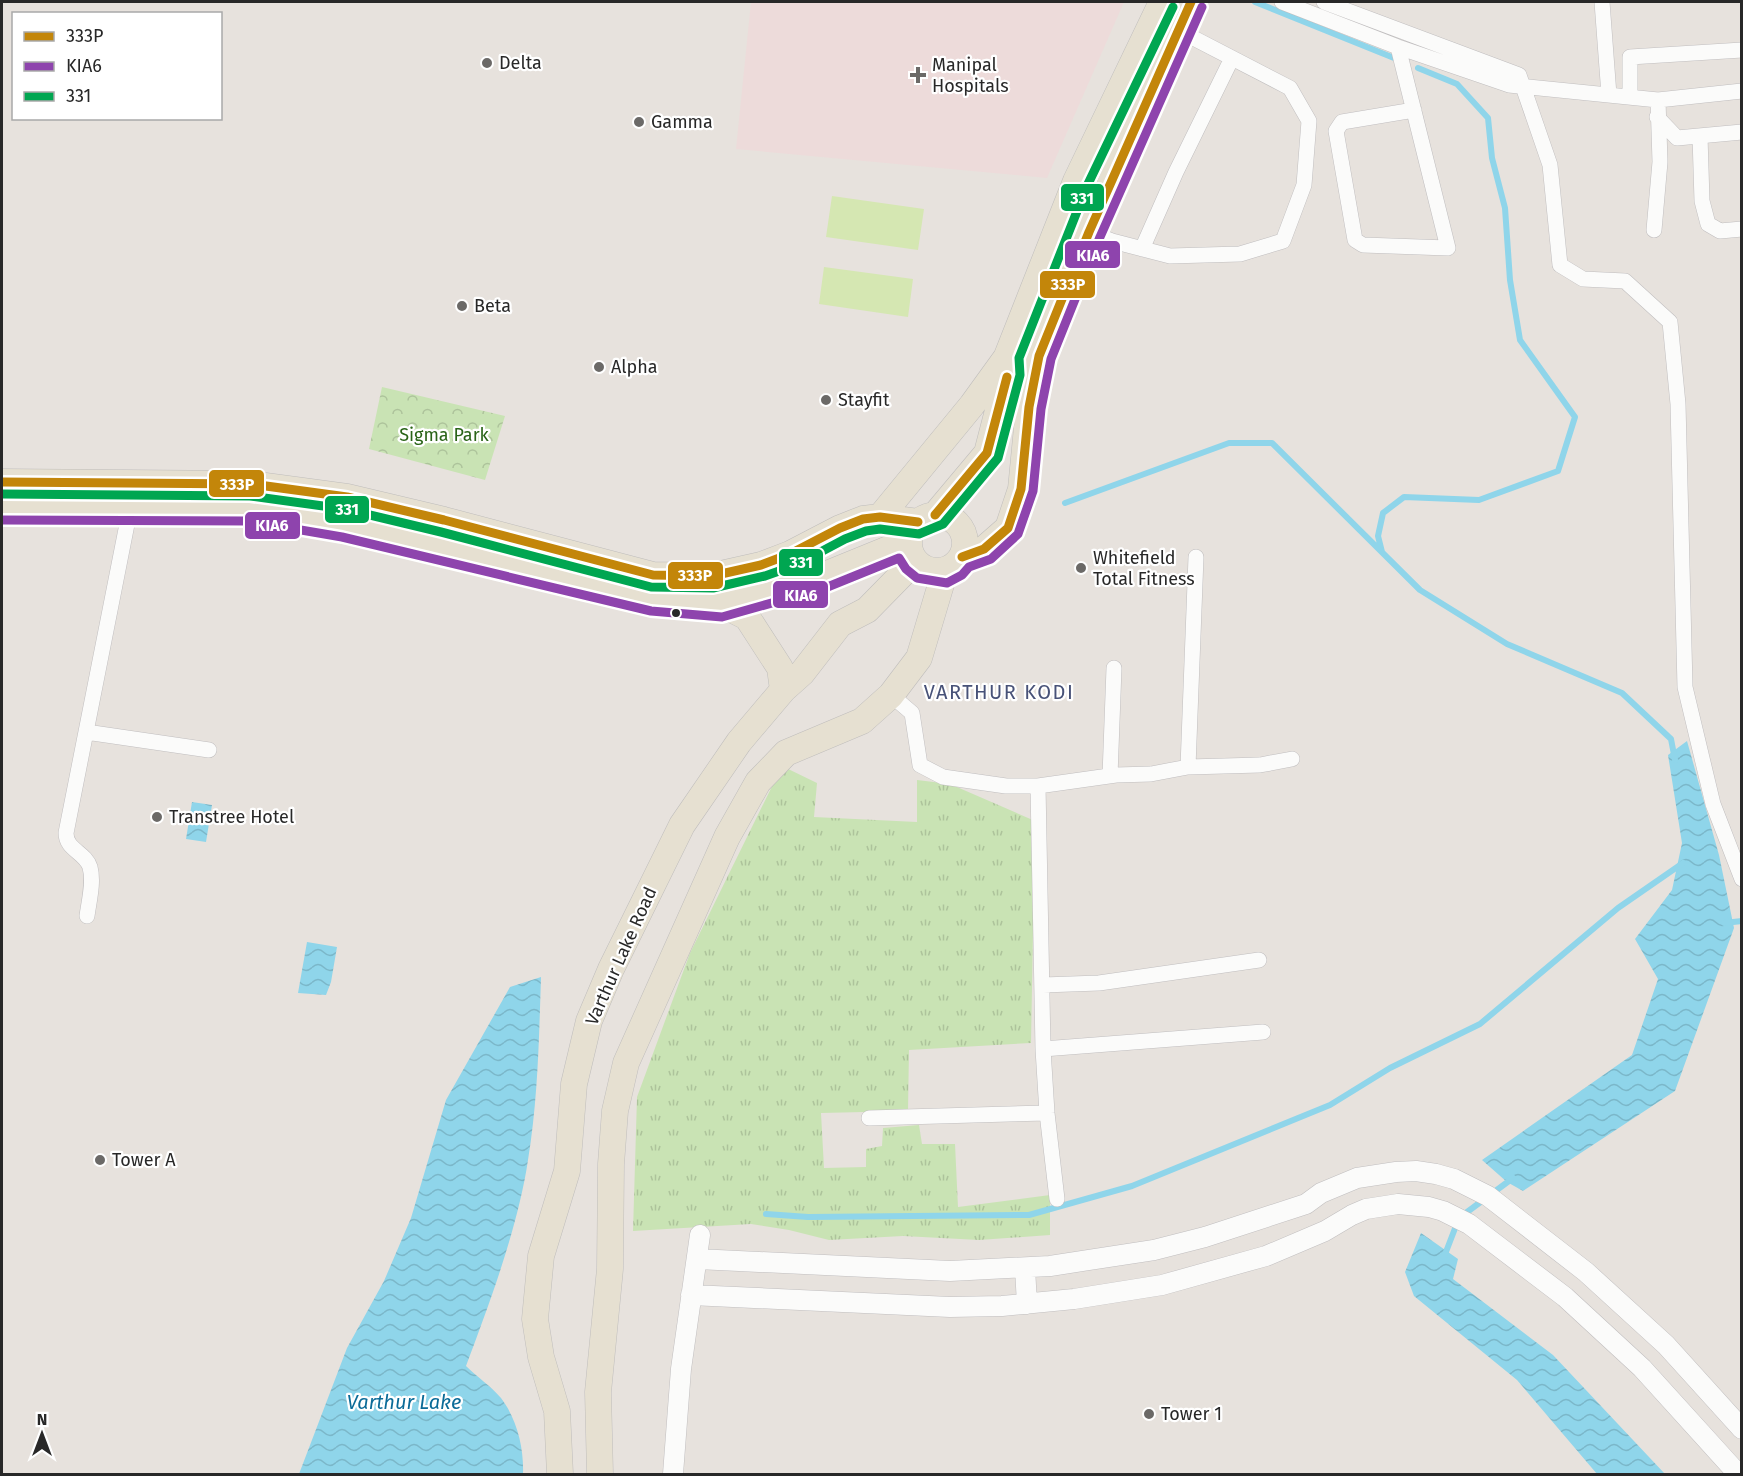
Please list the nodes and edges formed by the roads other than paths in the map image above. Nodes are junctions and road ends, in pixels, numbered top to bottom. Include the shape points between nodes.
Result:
1 (1162, 2) edge
2 (1191, 2) edge
3 (1282, 2) edge
4 (1324, 2) edge
5 (1602, 2) edge
6 (1178, 30) junction
7 (1398, 47) junction
8 (1742, 50) edge
9 (1630, 57) junction
10 (1232, 58) junction
11 (1607, 59) junction
12 (1524, 88) junction
13 (1742, 91) edge
14 (1609, 95) junction
15 (1630, 97) junction
16 (1658, 100) junction
17 (1414, 110) junction
18 (1657, 117) junction
19 (1742, 132) edge
20 (1700, 136) junction
21 (1742, 229) edge
22 (1654, 230) dead end
23 (1089, 232) junction
24 (1142, 249) junction
25 (1008, 356) junction
26 (2, 482) edge
27 (2, 508) edge
28 (130, 509) junction
29 (880, 517) junction
30 (919, 535) junction
31 (1196, 557) dead end
32 (953, 564) junction
33 (723, 605) junction
34 (1114, 668) dead end
35 (783, 690) junction
36 (891, 695) junction
37 (86, 732) junction
38 (209, 750) dead end
39 (1292, 759) dead end
40 (728, 760) junction
41 (1188, 767) junction
42 (1110, 776) junction
43 (758, 782) junction
44 (1038, 786) junction
45 (1742, 879) edge
46 (87, 916) dead end
47 (1259, 960) dead end
48 (1043, 985) junction
49 (1263, 1032) dead end
50 (1043, 1049) junction
51 (1047, 1113) junction
52 (869, 1118) dead end
53 (1057, 1199) dead end
54 (1495, 1202) junction
55 (1476, 1228) junction
56 (700, 1235) dead end
57 (696, 1259) junction
58 (1025, 1268) junction
59 (1590, 1275) junction
60 (691, 1295) junction
61 (1568, 1300) junction
62 (1028, 1304) junction
63 (1742, 1429) edge
64 (560, 1474) edge
65 (600, 1474) edge
66 (673, 1474) edge
67 (1738, 1474) edge

1 - 25 main road via 1076,181
2 - 6 main road
3 - 7 street
4 - 12 street via 1519,75
5 - 11 street
6 - 10 street
6 - 23 main road
7 - 12 street
7 - 17 street
8 - 9 street
9 - 11 street
9 - 15 street
10 - 24 street
10 - 24 street via 1290,88 1309,120 1304,185 1283,241 1240,254 1170,256
11 - 14 street
12 - 14 street
12 - 45 street via 1550,165 1560,265 1583,279 1626,281 1670,322 1678,404 1685,687 1713,804
13 - 16 street
14 - 15 street
15 - 16 street
16 - 18 street
17 - 17 street via 1448,248 1363,245 1355,240 1336,131 1342,122
18 - 20 street via 1677,138
18 - 22 street via 1660,162
19 - 20 street
20 - 21 street via 1702,201 1708,224 1720,231
23 - 24 street
23 - 32 main road via 1039,356 1029,407 1021,489 1008,528 984,549
25 - 29 main road
25 - 30 main road, Varthur Lake Road via 1008,372 987,453
26 - 29 main road via 251,484 346,497 653,575 712,576 761,565 840,528
27 - 28 main road
28 - 33 main road via 249,509 302,517 434,545 614,591
28 - 37 street
29 - 30 main road
30 - 32 main road via 923,568
30 - 32 main road via 945,516 954,521 961,528 965,547
30 - 33 main road via 822,576
30 - 35 main road, Varthur Lake Road via 867,610 840,624 802,673
31 - 41 street
32 - 36 main road via 919,658
33 - 35 main road via 747,617 780,668
34 - 42 street
35 - 40 main road, Varthur Lake Road
36 - 43 main road via 862,721 786,753
36 - 44 street via 912,712 920,765 943,777 1006,786
37 - 38 street
37 - 46 street via 66,840 90,868
39 - 41 street via 1260,765
40 - 43 main road
40 - 64 main road, Varthur Lake Road via 682,825 610,969 589,1021 573,1084 567,1171 541,1256 535,1318 541,1357 557,1411
41 - 42 street
42 - 44 street
43 - 65 main road via 727,837 626,1063 615,1111 610,1164 610,1269 598,1392
44 - 48 street
47 - 48 street via 1099,983
48 - 50 street
49 - 50 street
50 - 51 street
51 - 52 street
51 - 53 street
54 - 55 street
54 - 58 street via 1454,1179 1416,1171 1376,1173 1338,1184 1306,1204 1205,1237 1102,1259
54 - 59 street
55 - 61 street
55 - 62 street via 1429,1207 1398,1204 1366,1209 1266,1256 1172,1283
56 - 57 street
57 - 58 street via 900,1270
57 - 60 street
58 - 62 street
59 - 61 street
59 - 63 street via 1665,1345
60 - 62 street via 950,1308
60 - 66 street
61 - 67 street via 1642,1368

